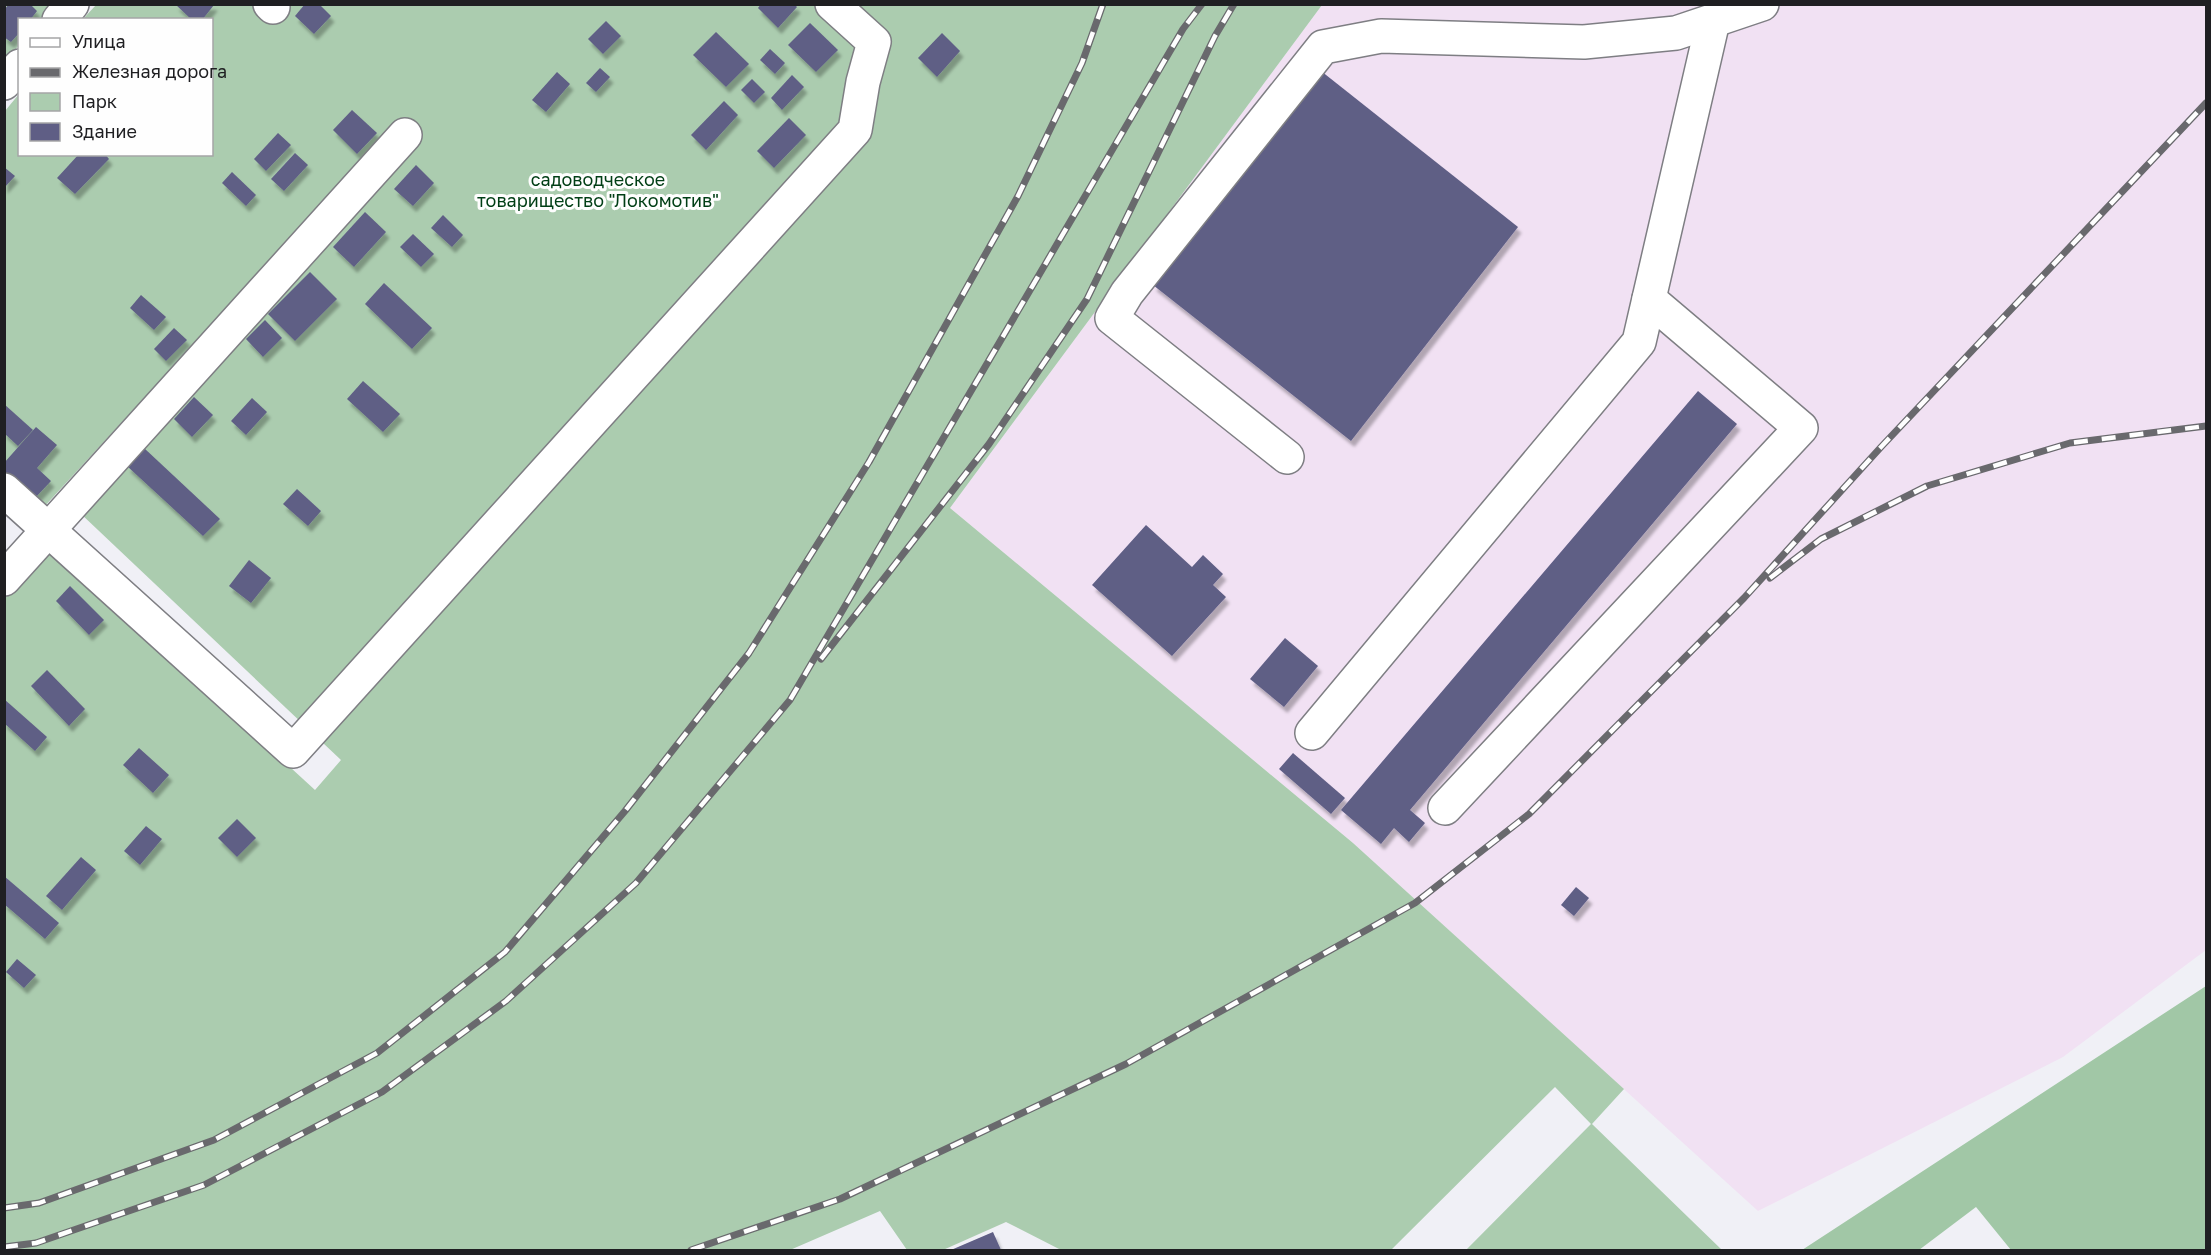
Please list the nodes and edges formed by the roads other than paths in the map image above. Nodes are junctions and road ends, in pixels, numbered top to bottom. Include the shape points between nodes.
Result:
1 (72, 4) edge
2 (832, 4) edge
3 (1762, 4) edge
4 (61, 18) edge
5 (1713, 21) junction
6 (18, 68) edge
7 (4, 83) edge
8 (405, 135) dead end
9 (1649, 299) junction
10 (1287, 458) dead end
11 (4, 490) edge
12 (49, 530) junction
13 (4, 579) edge
14 (1312, 732) dead end
15 (1445, 808) dead end

1 - 4 lane
2 - 12 lane via 874,42 855,130 293,751
3 - 5 lane
5 - 9 lane
5 - 10 lane via 1676,33 1584,42 1381,36 1323,47 1127,293 1112,318
6 - 7 lane
8 - 12 lane
9 - 14 lane via 1639,342
9 - 15 lane via 1801,428
11 - 12 lane
12 - 13 lane

